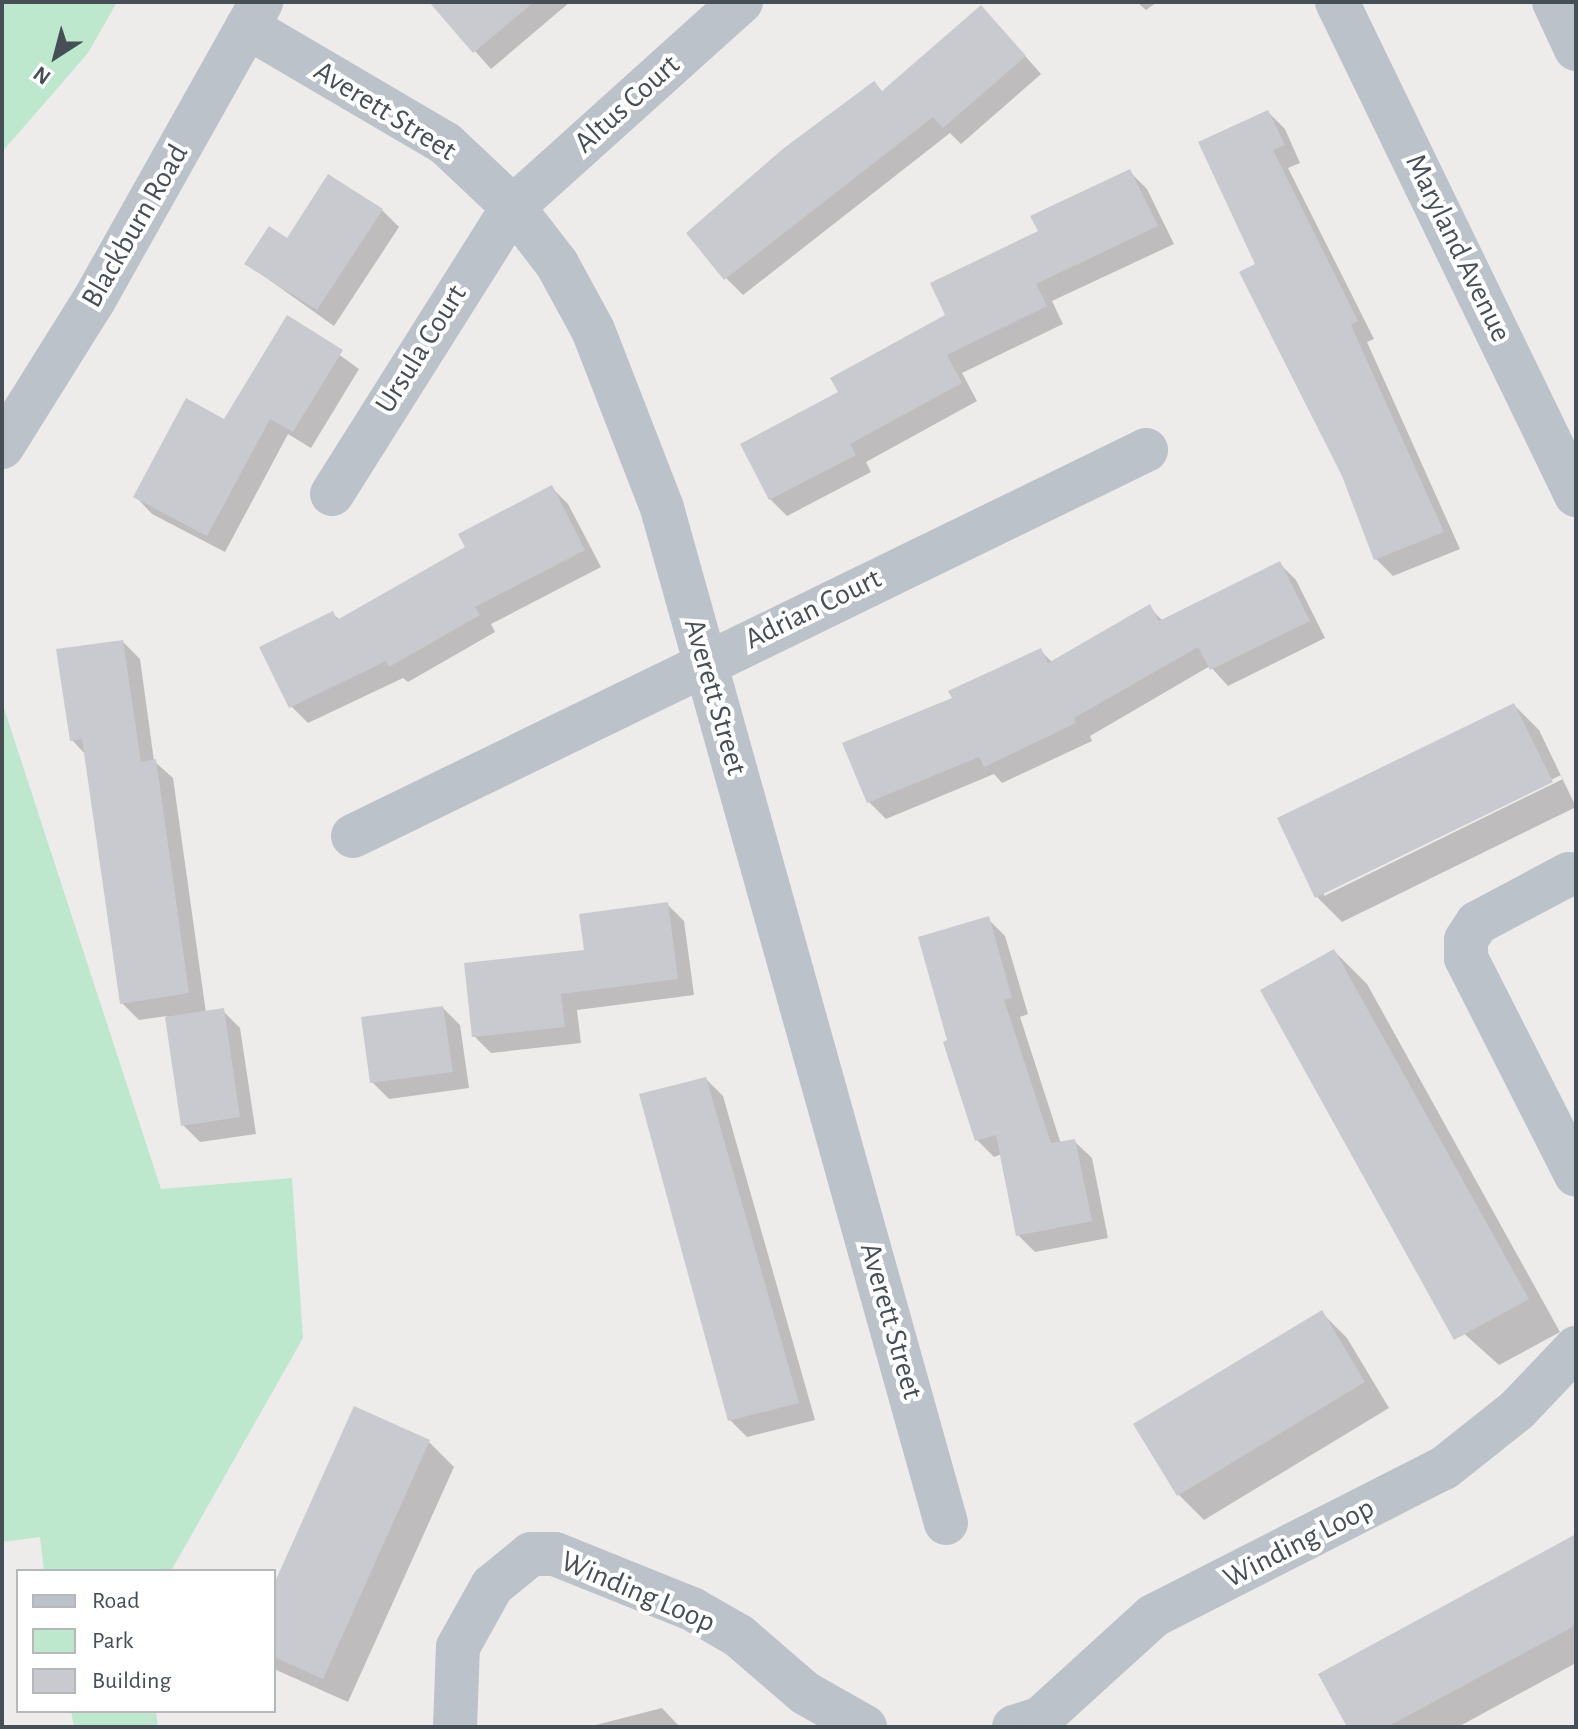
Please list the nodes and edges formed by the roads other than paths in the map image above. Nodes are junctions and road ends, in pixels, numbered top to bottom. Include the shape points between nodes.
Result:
1 (741, 2) edge
2 (1337, 2) edge
3 (1554, 2) edge
4 (254, 14) edge
5 (1576, 49) edge
6 (513, 207) junction
7 (2, 447) edge
8 (1146, 450) dead end
9 (332, 494) dead end
10 (1576, 495) edge
11 (705, 662) junction
12 (353, 836) dead end
13 (1569, 874) dead end
14 (1576, 1175) edge
15 (1576, 1348) edge
16 (946, 1523) dead end
17 (1032, 1724) edge
18 (455, 1727) edge
19 (865, 1727) edge

1 - 6 street, Altus Court
2 - 10 street, Maryland Avenue
3 - 5 street
4 - 6 street, Averett Street via 445,143
4 - 7 street, Blackburn Road via 94,300
6 - 9 street, Ursula Court
6 - 11 street, Averett Street via 557,264 593,330 662,508
8 - 11 street, Adrian Court
11 - 12 street, Adrian Court
11 - 16 street, Averett Street
13 - 14 street via 1477,923 1466,940 1466,958
15 - 17 street, Winding Loop via 1517,1410 1444,1468 1153,1616
18 - 19 street, Winding Loop via 458,1647 492,1586 531,1554 555,1554 692,1609 739,1636 805,1693

